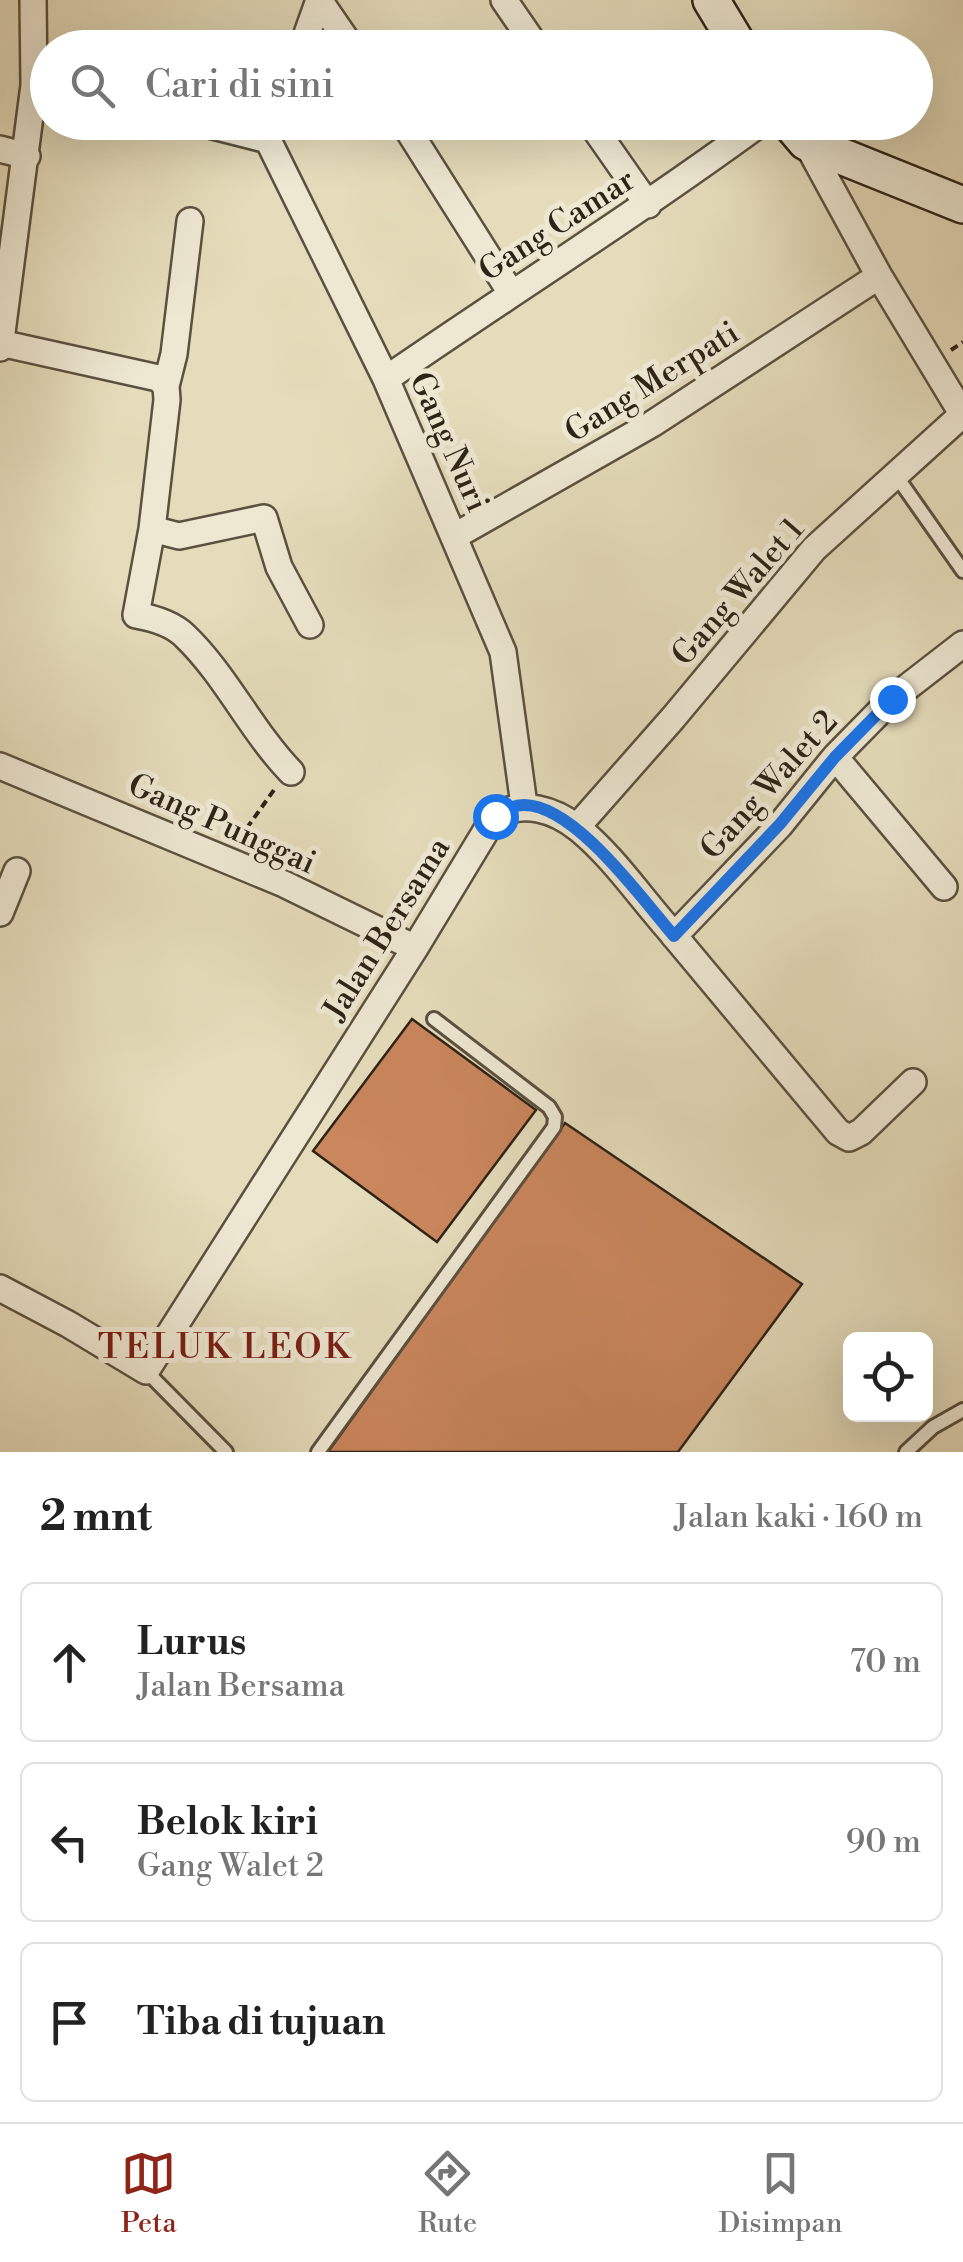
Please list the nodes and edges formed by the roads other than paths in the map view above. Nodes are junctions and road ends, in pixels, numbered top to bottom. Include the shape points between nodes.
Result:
1 (33, 0) edge
2 (320, 0) edge
3 (504, 0) edge
4 (710, 0) edge
5 (36, 30) edge
6 (309, 30) edge
7 (340, 30) edge
8 (525, 30) edge
9 (729, 30) edge
10 (30, 137) edge
11 (275, 140) edge
12 (414, 140) edge
13 (603, 140) edge
14 (737, 140) edge
15 (802, 140) edge
16 (816, 140) edge
17 (0, 148) edge
18 (26, 156) junction
19 (648, 205) junction
20 (963, 205) edge
21 (190, 222) dead end
22 (879, 276) junction
23 (511, 293) junction
24 (0, 344) edge
25 (386, 380) junction
26 (166, 386) junction
27 (963, 414) edge
28 (895, 474) junction
29 (152, 529) junction
30 (455, 536) junction
31 (963, 570) edge
32 (310, 625) dead end
33 (963, 644) edge
34 (835, 757) junction
35 (0, 766) edge
36 (291, 772) road end
37 (524, 805) junction
38 (577, 827) junction
39 (17, 870) dead end
40 (944, 887) dead end
41 (0, 914) edge
42 (674, 936) junction
43 (415, 948) junction
44 (434, 1019) dead end
45 (913, 1082) dead end
46 (0, 1288) edge
47 (146, 1371) junction
48 (963, 1410) edge
49 (226, 1452) edge
50 (318, 1452) edge
51 (906, 1452) edge

1 - 5 street
2 - 6 street
2 - 7 street
3 - 8 street
4 - 9 street
10 - 18 street
11 - 25 street, Gang Nuri
12 - 23 street
13 - 19 street
14 - 19 street, Gang Camar
15 - 22 street
16 - 20 street
17 - 18 street
18 - 24 street
19 - 23 street, Gang Camar
21 - 26 street
22 - 27 street
22 - 30 street, Gang Merpati via 652,424
23 - 25 street, Gang Camar
24 - 26 street via 158,378
25 - 30 street, Gang Nuri
26 - 29 street
27 - 28 street, Gang Walet 1
28 - 31 lane
28 - 38 street, Gang Walet 1 via 814,548
29 - 32 street via 179,536 264,518 279,567
29 - 36 street via 136,615 184,634
30 - 37 street, Gang Nuri via 503,652
33 - 34 street, Gang Walet 2 via 892,699
34 - 40 street
34 - 42 street, Gang Walet 2
35 - 43 street, Gang Punggai via 284,884
37 - 38 street
37 - 43 street, Jalan Bersama via 495,816
38 - 42 street
39 - 41 street
42 - 45 street via 838,1132 850,1138 861,1132
43 - 47 street, Jalan Bersama
44 - 50 lane via 549,1107 554,1127
46 - 47 street
47 - 49 lane
48 - 51 lane

